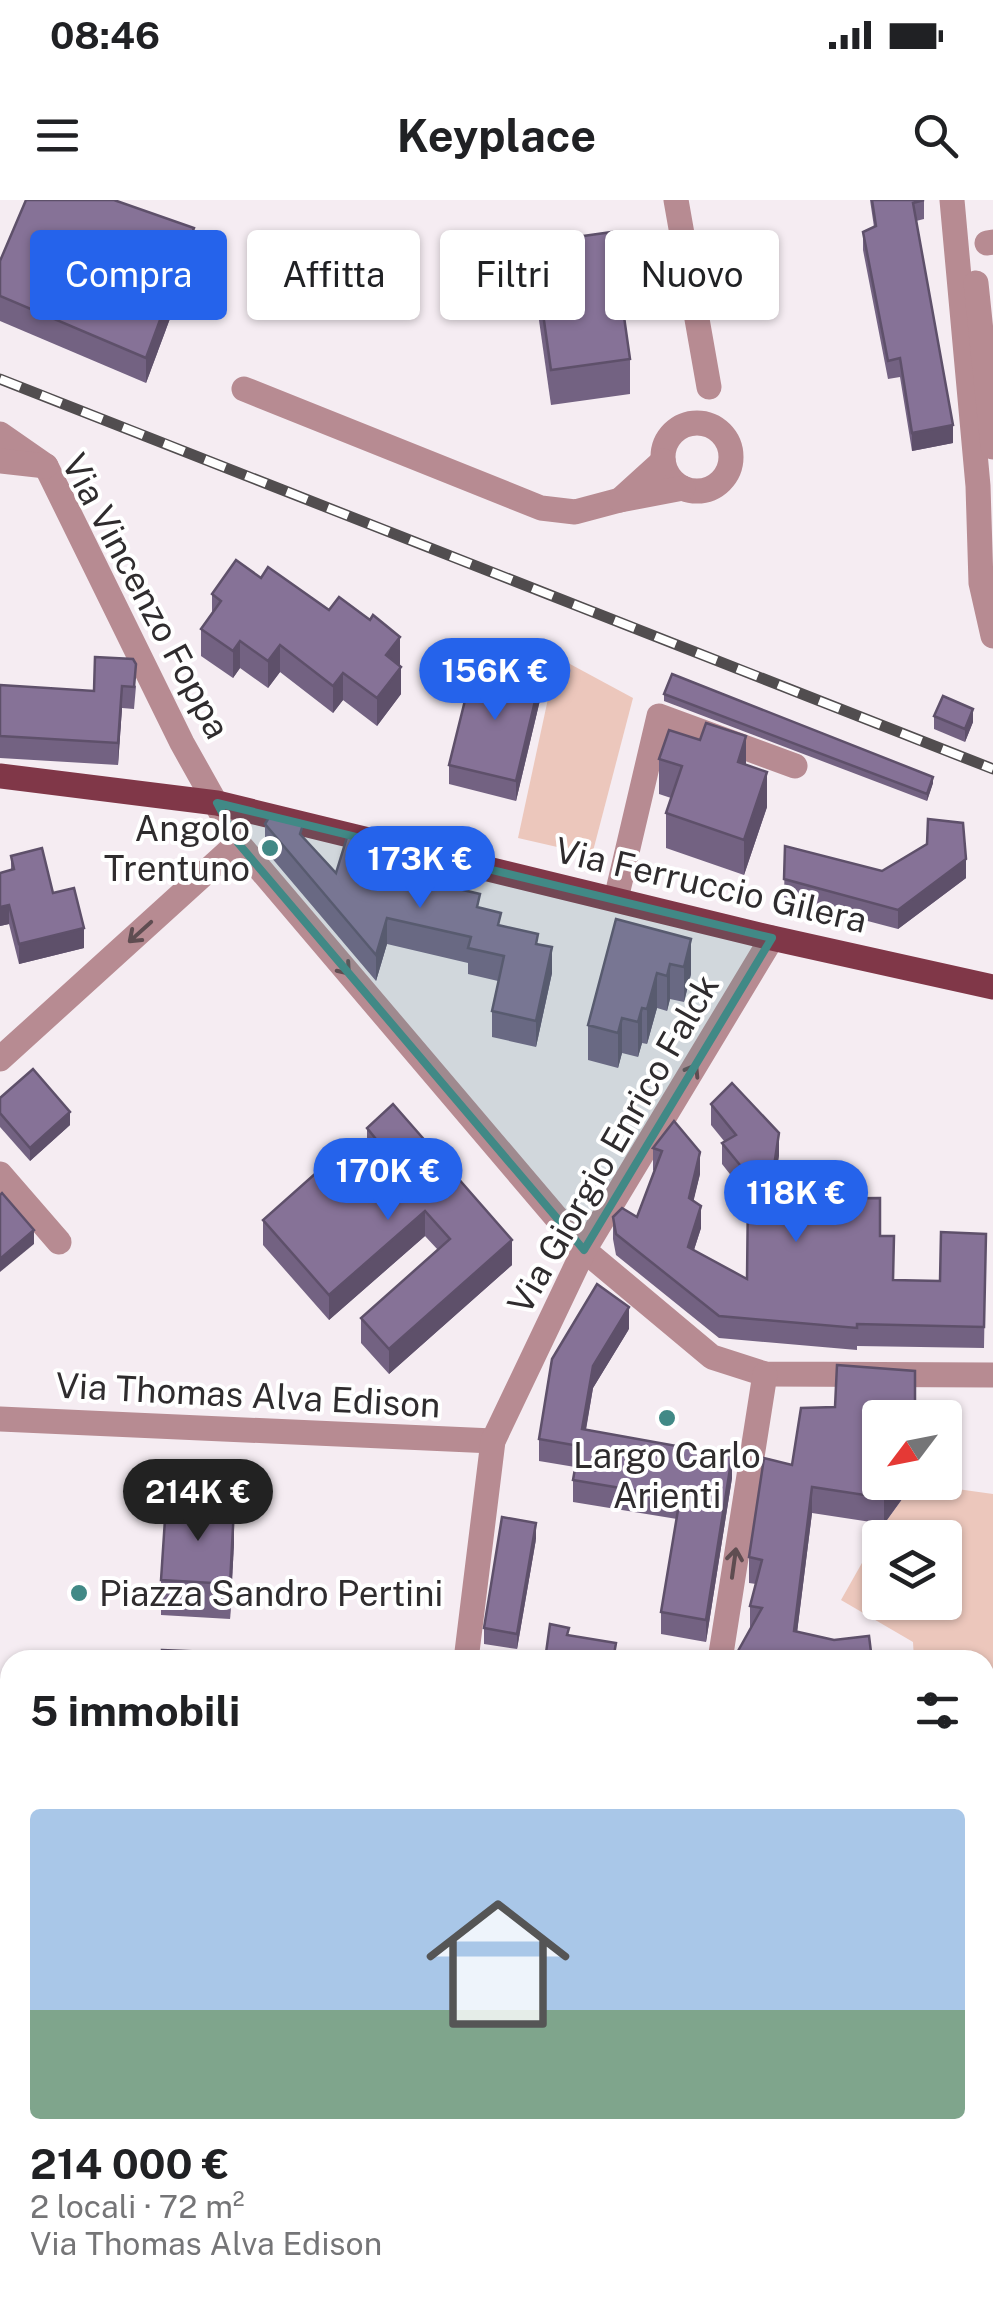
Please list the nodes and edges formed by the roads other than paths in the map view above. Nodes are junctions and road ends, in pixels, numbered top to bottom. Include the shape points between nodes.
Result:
1 (676, 200) edge
2 (952, 200) edge
3 (964, 200) edge
4 (244, 390) dead end
5 (707, 425) junction
6 (0, 434) edge
7 (993, 447) edge
8 (0, 461) edge
9 (663, 461) junction
10 (46, 466) junction
11 (683, 488) junction
12 (620, 500) junction
13 (986, 515) edge
14 (993, 636) edge
15 (795, 766) dead end
16 (0, 776) edge
17 (217, 803) junction
18 (238, 842) junction
19 (616, 899) junction
20 (772, 938) junction
21 (993, 986) edge
22 (0, 1059) edge
23 (0, 1174) edge
24 (59, 1242) dead end
25 (584, 1250) junction
26 (765, 1374) junction
27 (993, 1375) edge
28 (0, 1419) edge
29 (492, 1440) junction
30 (467, 1650) edge
31 (722, 1650) edge

1 - 5 street via 709,386
2 - 13 street
3 - 7 street
4 - 12 street via 542,508 575,512
5 - 9 street via 672,433
5 - 11 street via 731,446 728,474 703,491
6 - 10 street, Via Vincenzo Foppa
8 - 10 street
9 - 11 street
9 - 12 street
10 - 17 street, Via Vincenzo Foppa
11 - 12 street
13 - 14 street via 983,599
15 - 19 street via 659,716
16 - 17 main road, Via Ferruccio Gilera
17 - 18 street, Via Vincenzo Foppa
17 - 19 main road, Via Ferruccio Gilera
18 -> 22 street
18 -> 25 street, Via Vincenzo Foppa
19 - 20 main road, Via Ferruccio Gilera
20 - 21 main road, Via Ferruccio Gilera
25 -> 20 street, Via Giorgio Enrico Falck
23 - 24 street
25 - 26 street, Via Vincenzo Foppa via 712,1357
25 - 29 street, Via Giorgio Enrico Falck
26 - 27 street, Via Vincenzo Foppa
31 -> 26 street
28 - 29 street, Via Thomas Alva Edison
29 - 30 street, Via Giorgio Enrico Falck

